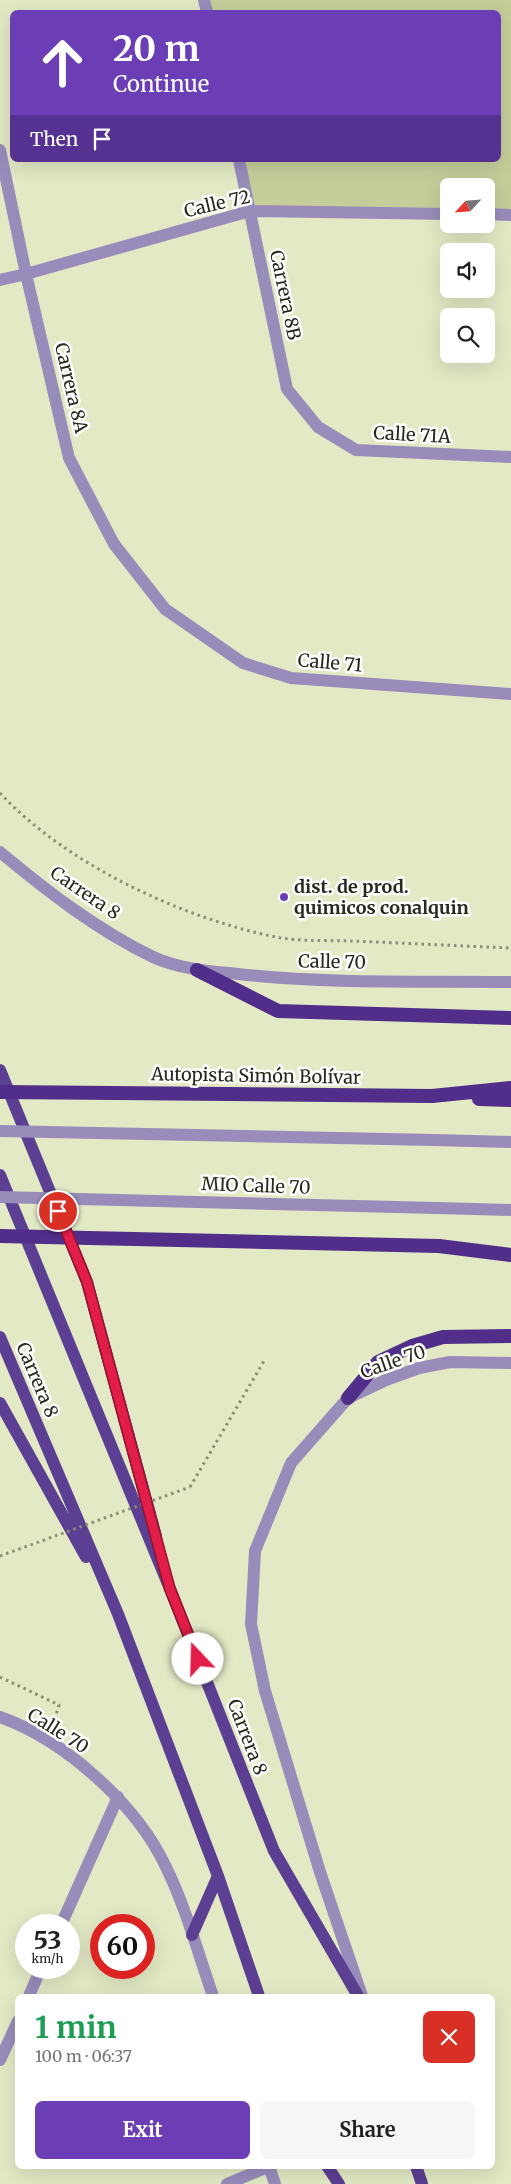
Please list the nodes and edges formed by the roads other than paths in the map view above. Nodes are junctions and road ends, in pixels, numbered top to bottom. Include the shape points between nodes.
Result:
1 (0, 150) edge
2 (239, 162) edge
3 (250, 211) junction
4 (440, 214) edge
5 (495, 214) edge
6 (511, 215) edge
7 (26, 274) junction
8 (0, 280) edge
9 (318, 426) joint
10 (511, 457) edge
11 (165, 609) joint
12 (511, 694) edge
13 (0, 852) edge
14 (154, 957) joint
15 (197, 970) junction
16 (511, 982) edge
17 (511, 1018) edge
18 (0, 1070) edge
19 (511, 1088) edge
20 (0, 1092) edge
21 (432, 1096) junction
22 (511, 1100) edge
23 (0, 1131) edge
24 (511, 1142) edge
25 (0, 1176) edge
26 (0, 1197) edge
27 (511, 1210) edge
28 (0, 1236) edge
29 (511, 1245) edge
30 (439, 1246) junction
31 (511, 1255) edge
32 (511, 1336) edge
33 (0, 1337) edge
34 (511, 1363) edge
35 (348, 1398) junction
36 (0, 1403) edge
37 (170, 1589) junction
38 (118, 1614) junction
39 (0, 1717) edge
40 (118, 1797) junction
41 (218, 1876) junction
42 (65, 1914) edge
43 (192, 1935) junction
44 (36, 1979) edge
45 (29, 1994) edge
46 (212, 1994) edge
47 (258, 1994) edge
48 (357, 1994) edge
49 (361, 1994) edge
50 (15, 2028) edge
51 (0, 2060) edge
52 (263, 2169) edge
53 (271, 2169) edge
54 (326, 2169) edge
55 (327, 2169) edge
56 (417, 2169) edge
57 (226, 2184) edge
58 (275, 2184) edge
59 (331, 2184) edge
60 (339, 2184) edge
61 (422, 2184) edge

1 - 7 street, Carrera 8A
2 - 3 street, Carrera 8B
3 - 4 street, Calle 72
3 - 7 street, Calle 72
3 - 9 street, Carrera 8B via 287,389
5 - 6 street
7 - 8 street, Calle 72
7 - 11 street, Carrera 8A via 69,458 114,544
9 - 10 street, Calle 71A via 356,450
11 - 12 street, Calle 71 via 243,663 291,678
13 - 14 street, Carrera 8 via 89,920
14 - 15 street, Calle 70
15 - 16 street, Calle 70 via 279,979
15 - 17 highway via 278,1011
18 - 37 main road via 87,1282
19 - 21 highway
20 - 21 highway, Autopista Simón Bolívar, bridge
21 - 22 highway, Autopista Simón Bolívar
23 - 24 street, bridge
25 - 37 main road, Carrera 8
26 - 27 street, MIO Calle 70, bridge
28 - 30 highway, bridge
29 - 30 highway
30 - 31 highway
32 - 35 highway via 443,1337 412,1346 378,1362
33 - 38 main road, Carrera 8
34 - 35 street, Calle 70 via 450,1362 419,1368
35 - 49 street, Carrera 8 via 291,1463 255,1551 251,1624 265,1692
36 - 38 main road
37 - 48 main road, Carrera 8 via 274,1851
38 - 41 main road, Carrera 8
39 - 40 street, Calle 70 via 66,1752
40 - 42 street
40 - 43 street via 165,1865 180,1896
41 - 43 main road
41 - 47 main road, Carrera 8
43 - 46 street
44 - 45 street
50 - 51 street
52 - 57 street
53 - 58 street
54 - 59 main road
55 - 60 main road
56 - 61 main road

